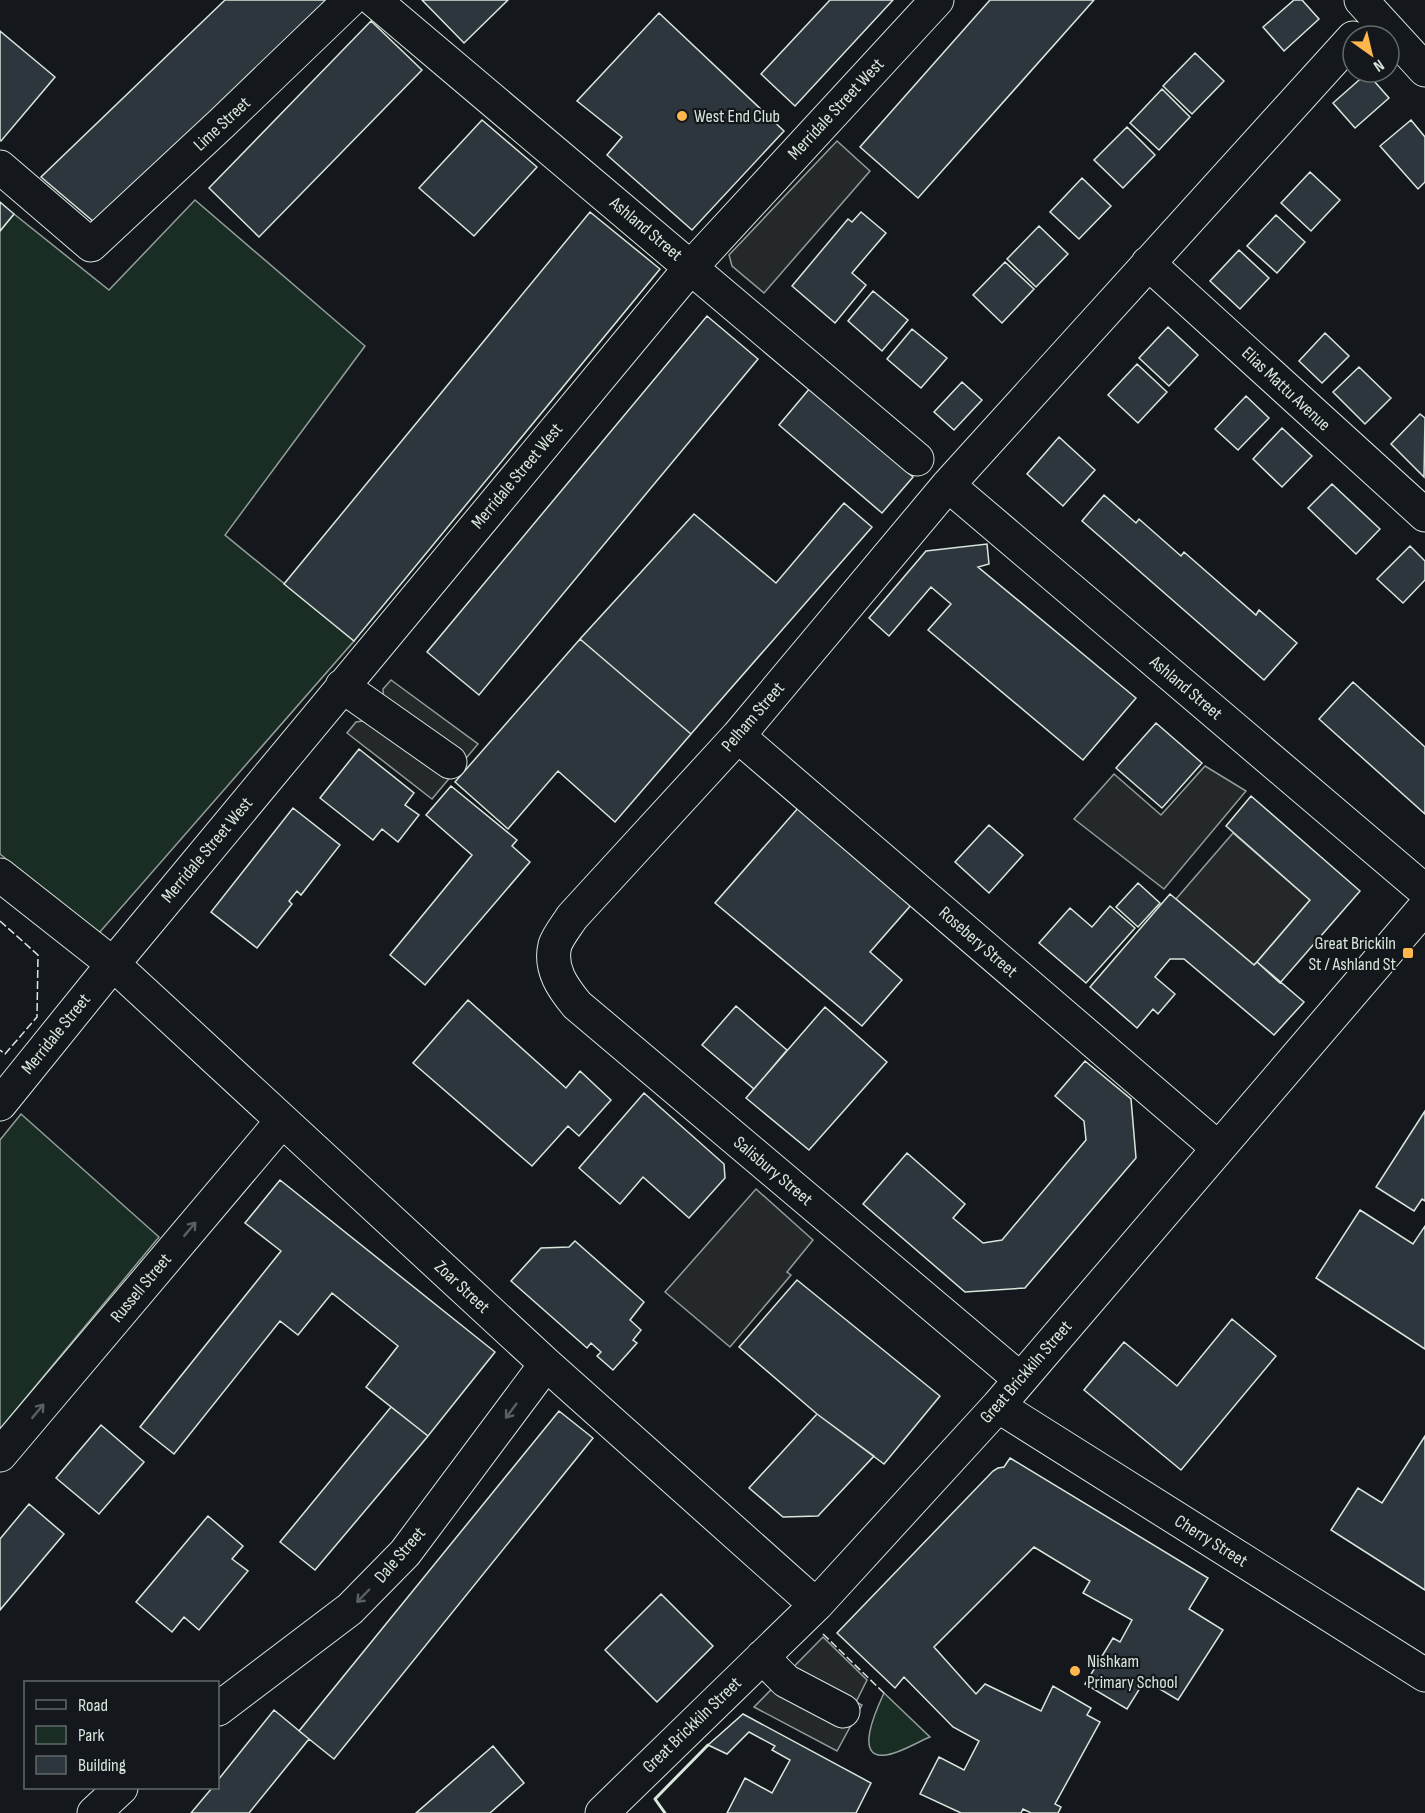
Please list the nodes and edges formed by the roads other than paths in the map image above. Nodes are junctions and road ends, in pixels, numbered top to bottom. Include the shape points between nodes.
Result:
1 (350, 0) edge
2 (374, 0) edge
3 (937, 0) edge
4 (1361, 22) edge
5 (1425, 70) edge
6 (0, 167) edge
7 (1148, 263) junction
8 (691, 267) junction
9 (917, 459) dead end
10 (948, 485) junction
11 (1425, 515) edge
12 (342, 686) junction
13 (738, 736) junction
14 (450, 762) dead end
15 (0, 875) edge
16 (1425, 891) edge
17 (1425, 907) edge
18 (555, 945) joint
19 (113, 964) junction
20 (0, 1104) edge
21 (282, 1121) junction
22 (1218, 1148) junction
23 (546, 1364) junction
24 (1020, 1379) junction
25 (998, 1406) junction
26 (0, 1455) edge
27 (816, 1605) junction
28 (762, 1657) junction
29 (1425, 1674) edge
30 (219, 1708) edge
31 (843, 1711) dead end
32 (120, 1789) edge
33 (94, 1813) edge
34 (602, 1813) edge

1 - 6 street, Lime Street via 92,245
2 - 8 street, Ashland Street
3 - 8 street, Merridale Street West
4 - 5 street
4 - 7 street
7 - 10 street
7 - 11 street, Elias Mattu Avenue
8 - 9 street, Ashland Street
8 - 12 street, Merridale Street West
10 - 13 street, Pelham Street
10 - 16 street, Ashland Street
12 - 14 street
12 - 19 street, Merridale Street West
13 - 18 street, Pelham Street via 572,917
13 - 22 street, Rosebery Street
15 - 19 street, Zoar Street
17 - 22 street, Great Brickkiln Street
18 - 24 street, Salisbury Street via 555,970 577,1005
19 - 20 street, Merridale Street
19 - 21 street, Zoar Street
21 - 23 street, Zoar Street
26 -> 21 street, Russell Street
22 - 24 street, Great Brickkiln Street
23 - 27 street, Zoar Street
23 -> 30 street, Dale Street via 405,1553 350,1610
24 - 25 street, Great Brickkiln Street
25 - 27 street, Great Brickkiln Street
25 - 29 street, Cherry Street
27 - 28 street, Great Brickkiln Street
28 - 31 street via 786,1681
28 - 34 street, Great Brickkiln Street
32 - 33 street

